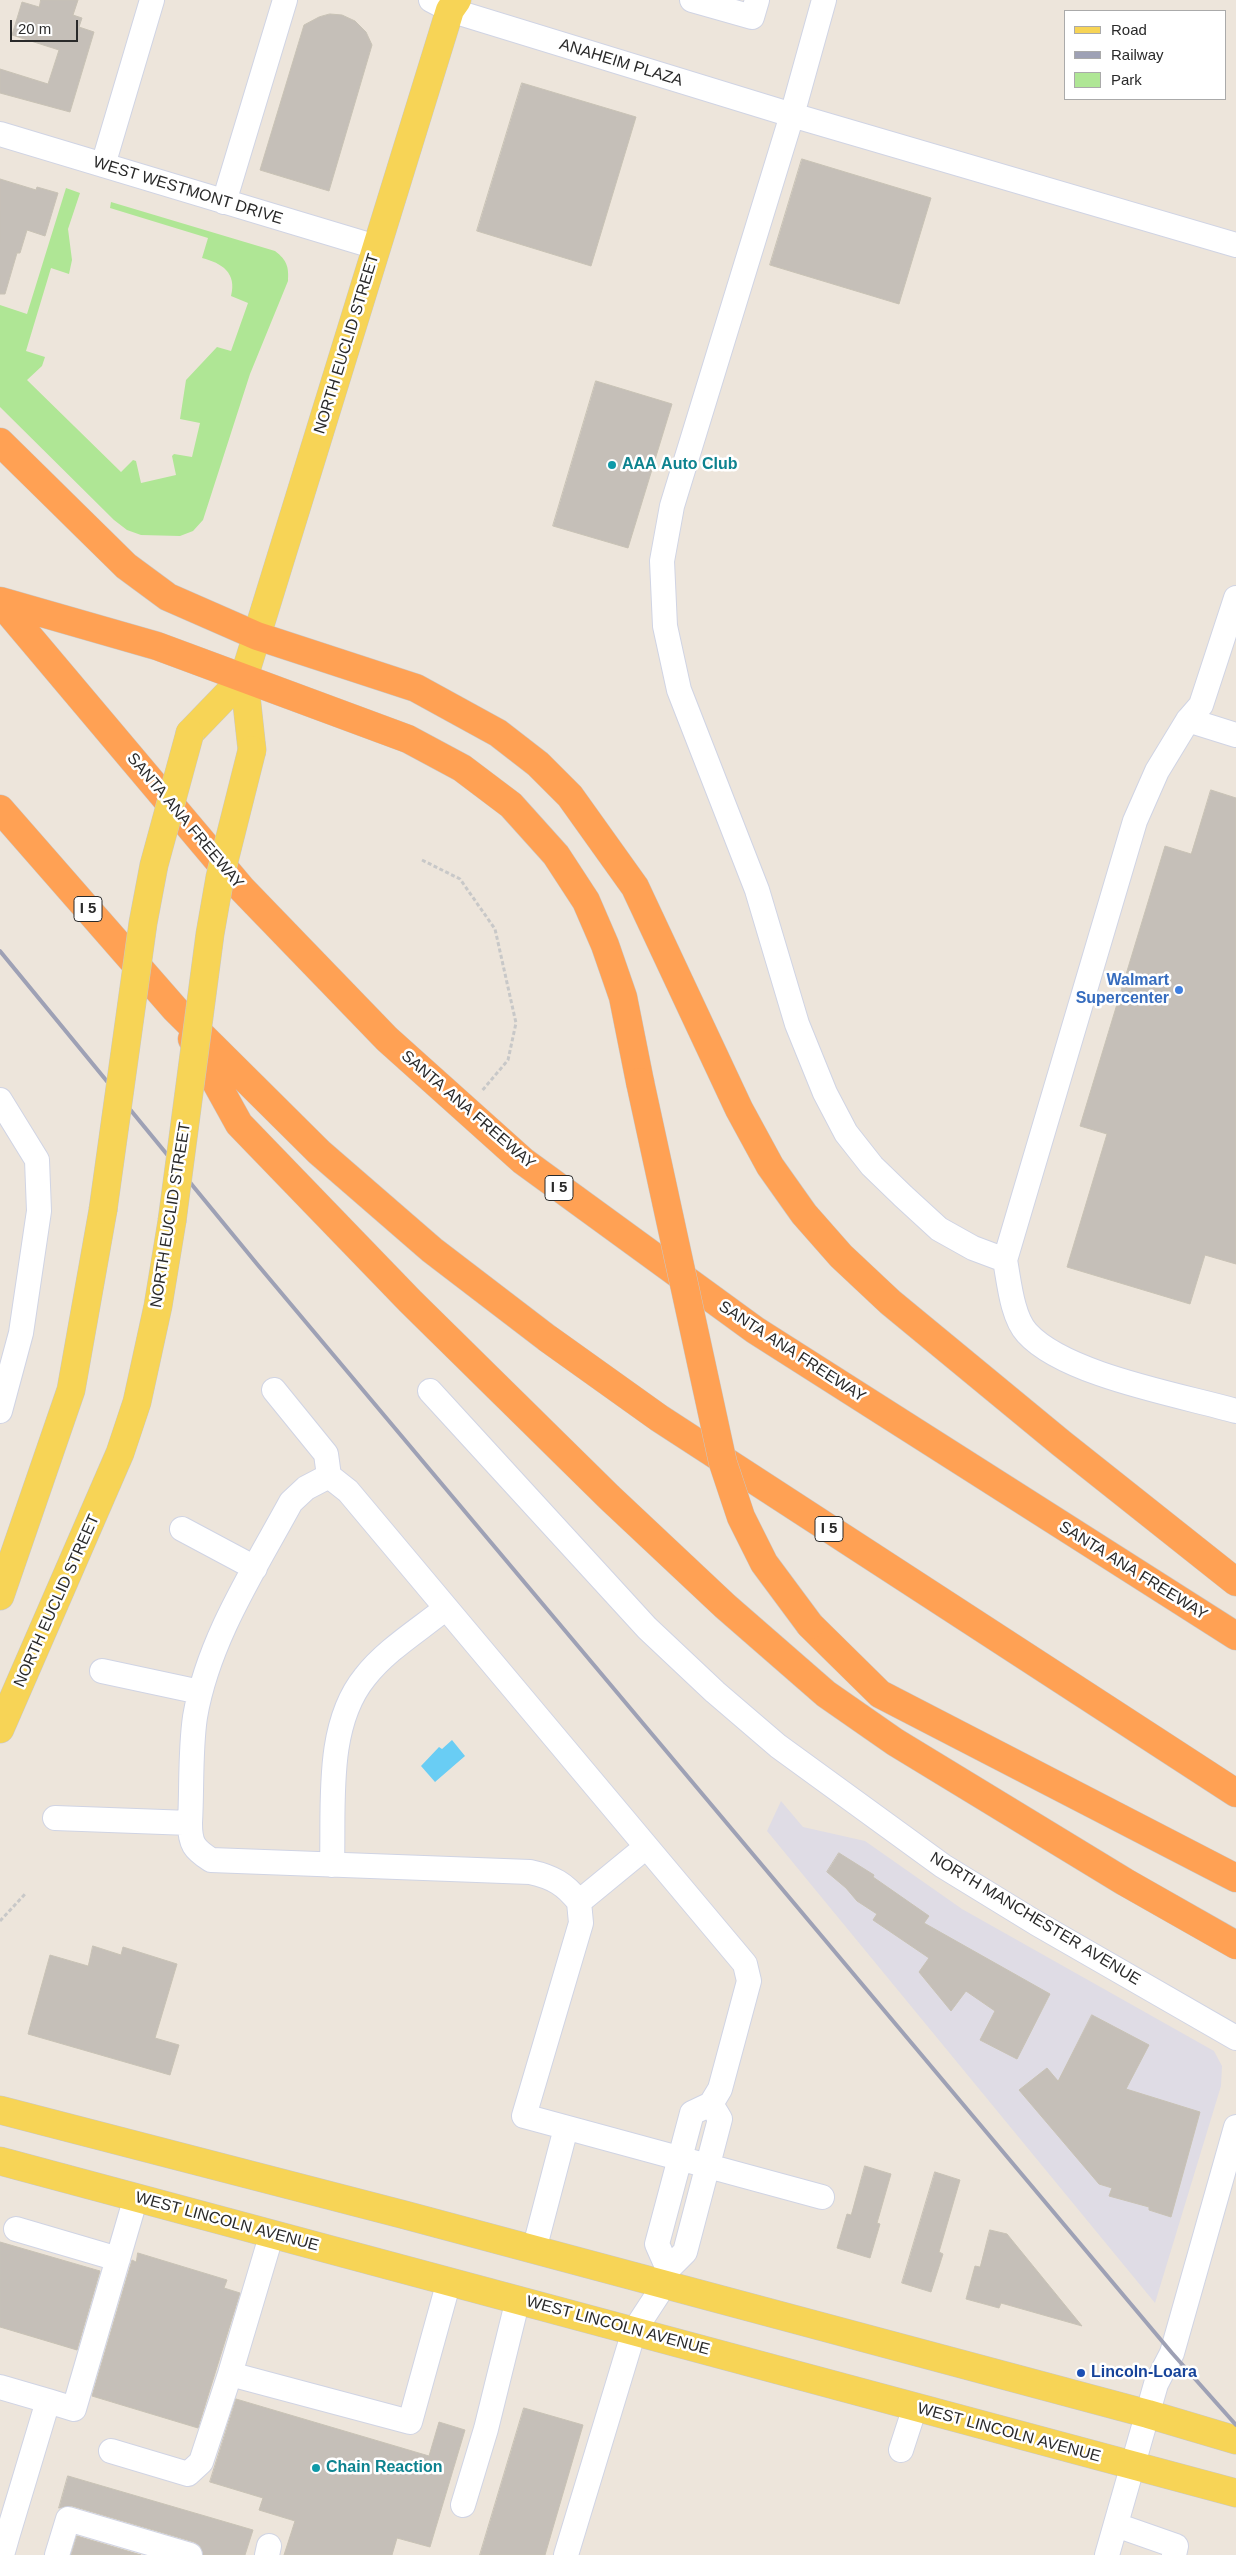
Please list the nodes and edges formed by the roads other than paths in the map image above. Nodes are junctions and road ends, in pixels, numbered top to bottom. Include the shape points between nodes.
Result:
1 (152, 0) edge
2 (284, 0) edge
3 (692, 0) edge
4 (757, 0) edge
5 (824, 0) edge
6 (447, 3) edge
7 (792, 115) junction
8 (0, 134) edge
9 (103, 165) junction
10 (224, 202) junction
11 (1236, 245) edge
12 (376, 247) junction
13 (0, 442) edge
14 (1236, 598) edge
15 (0, 601) edge
16 (257, 636) junction
17 (244, 677) junction
18 (1188, 720) junction
19 (1236, 735) edge
20 (0, 809) edge
21 (175, 1010) junction
22 (2, 1109) edge
23 (1005, 1260) junction
24 (6, 1374) edge
25 (274, 1390) dead end
26 (430, 1391) dead end
27 (0, 1411) edge
28 (1236, 1411) edge
29 (329, 1476) junction
30 (182, 1529) dead end
31 (254, 1568) junction
32 (1236, 1582) edge
33 (0, 1596) edge
34 (446, 1608) junction
35 (1236, 1636) edge
36 (102, 1671) dead end
37 (200, 1692) junction
38 (0, 1729) edge
39 (1236, 1793) edge
40 (55, 1818) dead end
41 (190, 1823) junction
42 (646, 1847) junction
43 (332, 1865) junction
44 (1236, 1878) edge
45 (579, 1902) junction
46 (1236, 1945) edge
47 (1236, 2038) edge
48 (711, 2104) junction
49 (0, 2110) edge
50 (1236, 2127) edge
51 (566, 2128) junction
52 (681, 2159) junction
53 (1, 2164) edge
54 (708, 2166) junction
55 (136, 2197) junction
56 (822, 2197) dead end
57 (668, 2204) junction
58 (696, 2211) junction
59 (16, 2229) dead end
60 (272, 2233) junction
61 (534, 2250) junction
62 (118, 2259) junction
63 (666, 2277) junction
64 (449, 2281) junction
65 (518, 2299) junction
66 (634, 2331) junction
67 (230, 2374) junction
68 (0, 2387) edge
69 (48, 2401) junction
70 (915, 2407) junction
71 (1148, 2414) junction
72 (1236, 2440) edge
73 (901, 2450) dead end
74 (110, 2452) dead end
75 (1134, 2466) junction
76 (1236, 2493) edge
77 (463, 2505) dead end
78 (1116, 2525) junction
79 (3, 2540) edge
80 (1175, 2550) edge
81 (57, 2555) edge
82 (190, 2555) edge
83 (566, 2555) edge
84 (1107, 2555) edge

1 - 9 street
2 - 10 street
3 - 4 street via 752,17
5 - 7 street
6 - 7 street, ANAHEIM PLAZA
6 - 12 main road, NORTH EUCLID STREET
7 - 11 street, ANAHEIM PLAZA
7 - 23 street via 672,506 662,561 670,655 679,690 757,890 797,1024 825,1093 846,1133 872,1166 938,1229 973,1248
8 - 9 street, WEST WESTMONT DRIVE
9 - 10 street, WEST WESTMONT DRIVE
10 - 12 street, WEST WESTMONT DRIVE
12 - 16 main road, NORTH EUCLID STREET
13 - 16 highway via 126,566 168,597
14 - 18 street via 1202,705
15 - 17 highway via 145,642
15 - 35 highway, SANTA ANA FREEWAY / I 5 via 242,889 387,1039 523,1161 755,1330
16 - 17 main road, NORTH EUCLID STREET
16 - 32 highway via 416,688 498,732 538,764 570,796 635,887 739,1109 770,1166 804,1214 840,1256 890,1302
17 - 33 main road, NORTH EUCLID STREET, bridge via 190,733 150,884 71,1390
17 - 38 main road, NORTH EUCLID STREET, bridge via 252,750 220,877 172,1222 137,1402 114,1468
17 - 44 highway, bridge via 408,739 462,768 512,805 556,855 586,901 623,997 723,1463 741,1517 764,1563 810,1625 880,1694
18 - 19 street
18 - 23 street via 1157,771 1134,822
20 - 21 highway, I 5
21 - 39 highway, I 5 via 319,1152 432,1250 547,1338 660,1418
21 - 46 highway via 239,1124 410,1301 724,1606 826,1694 895,1742
22 - 24 street via 37,1160 39,1211 21,1333
23 - 28 street via 1012,1300 1025,1332 1049,1352 1094,1372
24 - 27 street
25 - 29 street via 326,1454
26 - 47 street, NORTH MANCHESTER AVENUE via 647,1628 778,1746 984,1892
29 - 31 street via 306,1488 291,1502
29 - 34 street via 348,1491
30 - 31 street
31 - 37 street via 225,1627
34 - 42 street
34 - 43 street via 377,1664 345,1712 336,1751
36 - 37 street
37 - 41 street via 195,1718
40 - 41 street
41 - 43 street via 190,1837 197,1851 211,1860
42 - 45 street
42 - 48 street via 745,1964 748,1980 720,2088
43 - 45 street via 530,1872 550,1876 567,1887
45 - 51 street via 581,1923 524,2116
48 - 52 street via 692,2113
48 - 54 street via 720,2119
49 - 61 main road
50 - 71 street via 1172,2353 1156,2384
51 - 52 street
51 - 61 street
52 - 54 street
52 - 57 street
53 - 55 main road, WEST LINCOLN AVENUE
54 - 56 street
54 - 58 street
55 - 60 main road, WEST LINCOLN AVENUE
55 - 62 street
57 - 58 street
57 - 63 street via 657,2244
58 - 63 street via 685,2252
59 - 62 street
60 - 64 main road, WEST LINCOLN AVENUE
60 - 67 street
61 - 63 main road
62 - 69 street via 74,2409
63 - 66 street
63 - 71 main road
64 - 65 main road, WEST LINCOLN AVENUE
64 - 67 street via 410,2422
65 - 66 main road, WEST LINCOLN AVENUE
65 - 77 street
66 - 70 main road, WEST LINCOLN AVENUE
66 - 83 street
67 - 74 street via 201,2462 188,2474
68 - 69 street
69 - 79 street
70 - 73 street
70 - 75 main road, WEST LINCOLN AVENUE
71 - 72 main road
71 - 75 street
75 - 76 main road, WEST LINCOLN AVENUE
75 - 78 street
78 - 80 street
78 - 84 street
81 - 82 street via 68,2519

